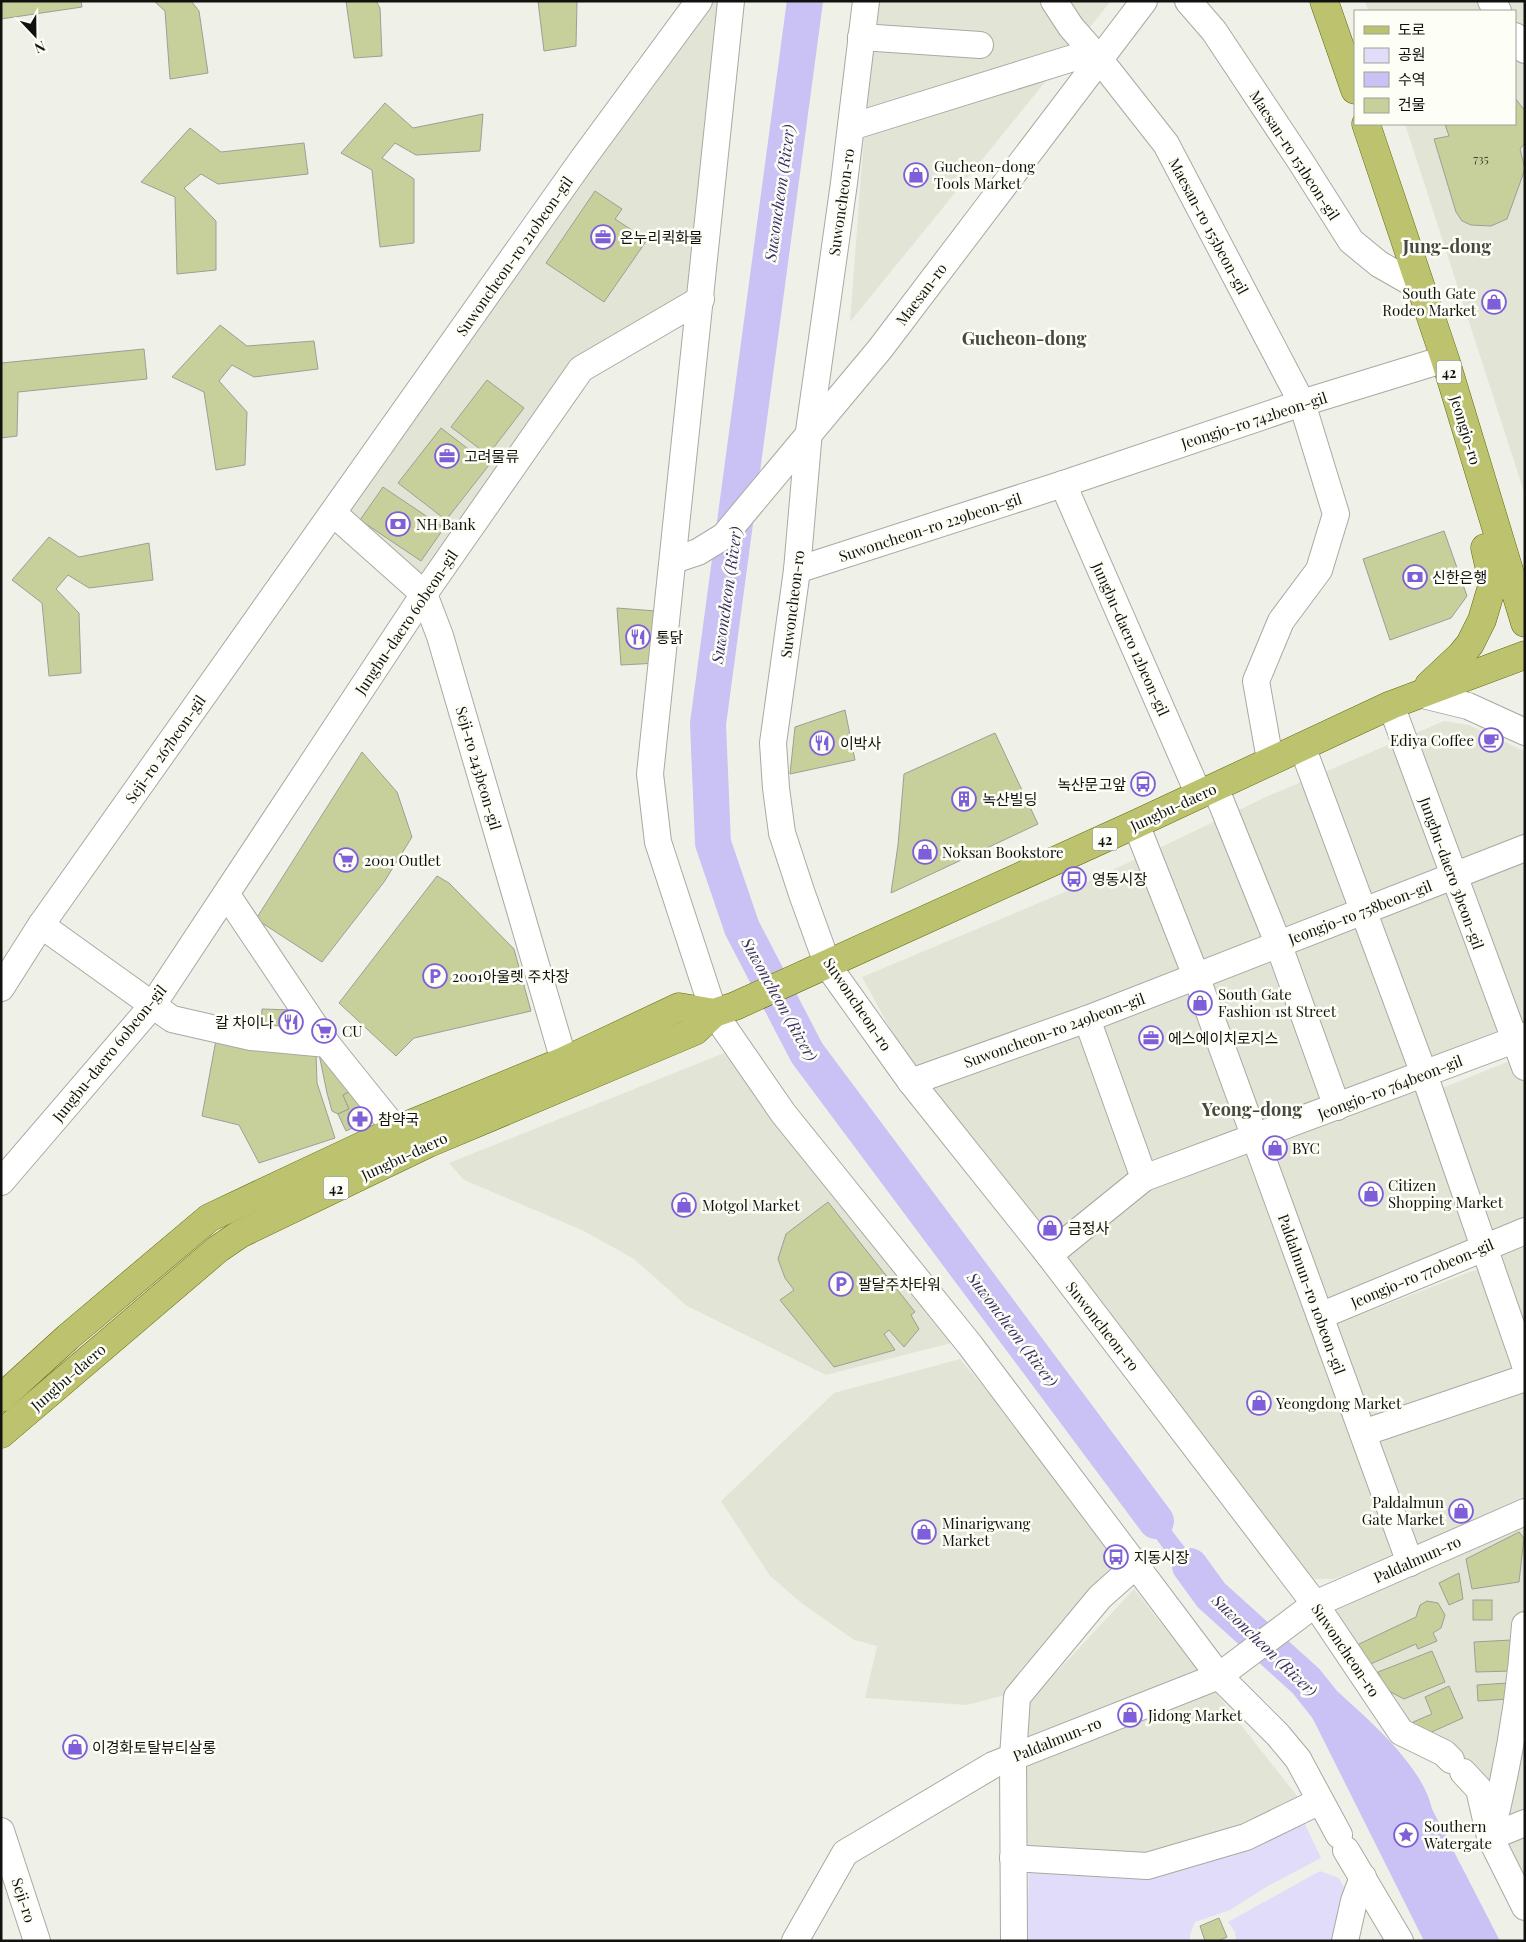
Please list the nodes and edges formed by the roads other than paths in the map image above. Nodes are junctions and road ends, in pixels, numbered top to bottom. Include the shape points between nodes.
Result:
1 (699, 1) edge
2 (731, 1) edge
3 (866, 1) edge
4 (1054, 1) edge
5 (1144, 1) edge
6 (1188, 1) edge
7 (1324, 1) edge
8 (861, 37) junction
9 (1516, 37) edge
10 (980, 45) dead end
11 (1525, 50) edge
12 (1100, 60) junction
13 (1354, 87) edge
14 (1366, 125) edge
15 (851, 128) junction
16 (1421, 288) junction
17 (701, 299) junction
18 (1445, 359) junction
19 (1302, 403) junction
20 (805, 436) junction
21 (1063, 484) junction
22 (1486, 495) junction
23 (333, 513) junction
24 (674, 560) junction
25 (797, 570) junction
26 (424, 594) junction
27 (1525, 623) edge
28 (1525, 655) edge
29 (1419, 694) junction
30 (1391, 705) junction
31 (1525, 732) edge
32 (1302, 746) junction
33 (1270, 760) junction
34 (1207, 791) junction
35 (1136, 824) junction
36 (1525, 848) edge
37 (1454, 875) junction
38 (227, 895) junction
39 (1363, 910) junction
40 (41, 925) junction
41 (1278, 944) junction
42 (823, 968) junction
43 (1196, 976) junction
44 (1, 988) edge
45 (152, 1006) junction
46 (725, 1010) junction
47 (1087, 1019) junction
48 (1519, 1038) edge
49 (327, 1044) junction
50 (564, 1061) junction
51 (1525, 1067) edge
52 (1424, 1074) junction
53 (911, 1082) junction
54 (1337, 1107) junction
55 (396, 1130) junction
56 (1255, 1138) junction
57 (1144, 1178) junction
58 (1, 1182) edge
59 (1525, 1231) edge
60 (1484, 1248) junction
61 (1049, 1255) junction
62 (1320, 1316) junction
63 (1525, 1365) edge
64 (1525, 1378) edge
65 (1, 1398) edge
66 (1363, 1433) junction
67 (1, 1434) edge
68 (1525, 1512) edge
69 (1410, 1563) junction
70 (1136, 1565) junction
71 (1308, 1609) junction
72 (1525, 1626) edge
73 (1223, 1673) junction
74 (1519, 1724) edge
75 (1013, 1757) junction
76 (1320, 1801) junction
77 (1525, 1824) edge
78 (1, 1830) edge
79 (1490, 1837) junction
80 (1013, 1858) junction
81 (1516, 1876) edge
82 (1363, 1877) junction
83 (1525, 1907) edge
84 (37, 1941) edge
85 (795, 1941) edge
86 (1014, 1941) edge
87 (1345, 1941) edge
88 (1400, 1941) edge

1 - 23 street, Suwoncheon-ro 210beon-gil via 582,160
2 - 17 street
3 - 8 street, Suwoncheon-ro
4 - 12 street, Maesan-ro 155beon-gil via 1071,27
5 - 12 street, Maesan-ro
6 - 16 street, Maesan-ro 151beon-gil via 1214,31 1351,241 1379,264
7 - 13 main road
8 - 10 street
8 - 15 street, Suwoncheon-ro
9 - 11 street
12 - 15 street via 1073,58
12 - 19 street, Maesan-ro 155beon-gil via 1166,144
12 - 20 street, Maesan-ro via 880,349
14 - 16 main road, Jeongjo-ro / 42
15 - 20 street, Suwoncheon-ro
16 - 18 main road, Jeongjo-ro / 42
17 - 24 street
17 - 26 street, Jungbu-daero 60beon-gil via 581,369
18 - 19 street, Jeongjo-ro 742beon-gil
18 - 22 main road, Jeongjo-ro / 42
19 - 21 street, Jeongjo-ro 742beon-gil
19 - 33 street, Maesan-ro 155beon-gil via 1336,514 1319,570 1281,621 1256,681
20 - 24 street, Maesan-ro via 724,536 698,552
20 - 25 street, Suwoncheon-ro
21 - 25 street, Suwoncheon-ro 229beon-gil
21 - 34 street, Jungbu-daero 12beon-gil
22 - 27 main road, Jeongjo-ro / 42
22 - 29 main road via 1478,528 1493,583 1489,603 1470,644
23 - 26 street, Seji-ro 243beon-gil
23 - 40 street, Seji-ro 267beon-gil
24 - 46 street via 650,774 658,842
25 - 42 street, Suwoncheon-ro via 773,743 782,833
26 - 38 street, Jungbu-daero 60beon-gil
26 - 50 street, Seji-ro 243beon-gil via 440,636
28 - 29 main road, Jungbu-daero / 42
29 - 30 main road, Jungbu-daero / 42
29 - 31 street via 1468,706
30 - 32 main road, Jungbu-daero / 42
30 - 37 street, Jungbu-daero 3beon-gil
32 - 33 main road, Jungbu-daero / 42
32 - 39 street
33 - 34 main road, Jungbu-daero / 42
34 - 35 main road, Jungbu-daero / 42
34 - 41 street, Jungbu-daero 12beon-gil
35 - 42 main road, Jungbu-daero / 42
35 - 43 street, Paldalmun-ro 10beon-gil
36 - 37 street, Jeongjo-ro 758beon-gil
37 - 39 street, Jeongjo-ro 758beon-gil
37 - 48 street, Jungbu-daero 3beon-gil
38 - 45 street, Jungbu-daero 60beon-gil
38 - 49 street
39 - 41 street, Jeongjo-ro 758beon-gil
39 - 52 street
40 - 44 street, Seji-ro 267beon-gil
40 - 45 street
41 - 43 street, Jeongjo-ro 758beon-gil
41 - 54 street, Jungbu-daero 12beon-gil
42 - 46 main road, Jungbu-daero / 42
42 - 53 street, Suwoncheon-ro
43 - 47 street, Suwoncheon-ro 249beon-gil
43 - 56 street, Paldalmun-ro 10beon-gil
45 - 49 street via 172,1018 251,1037
45 - 58 street, Jungbu-daero 60beon-gil
46 - 50 main road, Jungbu-daero / 42 via 679,1007
46 - 67 main road, Jungbu-daero / 42 via 695,1031 429,1143 240,1234 218,1249
46 - 70 street via 783,1113 874,1244 970,1346
47 - 53 street, Suwoncheon-ro 249beon-gil
47 - 57 street
48 - 51 street, Jungbu-daero 3beon-gil
48 - 52 street, Jeongjo-ro 764beon-gil
49 - 55 street
50 - 55 main road, Jungbu-daero / 42
52 - 54 street, Jeongjo-ro 764beon-gil
52 - 60 street
53 - 61 street, Suwoncheon-ro
54 - 56 street, Jeongjo-ro 764beon-gil
55 - 65 main road, Jungbu-daero / 42 via 209,1218
56 - 57 street, Jeongjo-ro 764beon-gil
56 - 62 street, Paldalmun-ro 10beon-gil
57 - 61 street, Jeongjo-ro 764beon-gil
59 - 60 street, Jeongjo-ro 770beon-gil
60 - 62 street, Jeongjo-ro 770beon-gil
60 - 63 street
61 - 71 street, Suwoncheon-ro
62 - 66 street, Paldalmun-ro 10beon-gil
64 - 66 street
66 - 69 street, Paldalmun-ro 10beon-gil
68 - 69 street, Paldalmun-ro
69 - 71 street, Paldalmun-ro
70 - 73 street
70 - 75 street via 1100,1597 1017,1697
71 - 73 street, Paldalmun-ro
71 - 79 street, Suwoncheon-ro via 1401,1732 1444,1753 1479,1789
72 - 74 street
73 - 75 street, Paldalmun-ro
73 - 76 street via 1298,1759
74 - 79 street
75 - 80 street
75 - 85 street, Paldalmun-ro via 993,1765 845,1853
76 - 80 street via 1246,1837 1147,1866
76 - 82 street
77 - 79 street
78 - 84 street, Seji-ro
79 - 81 street, Suwoncheon-ro
80 - 86 street
81 - 83 street, Suwoncheon-ro
82 - 87 street
82 - 88 street

